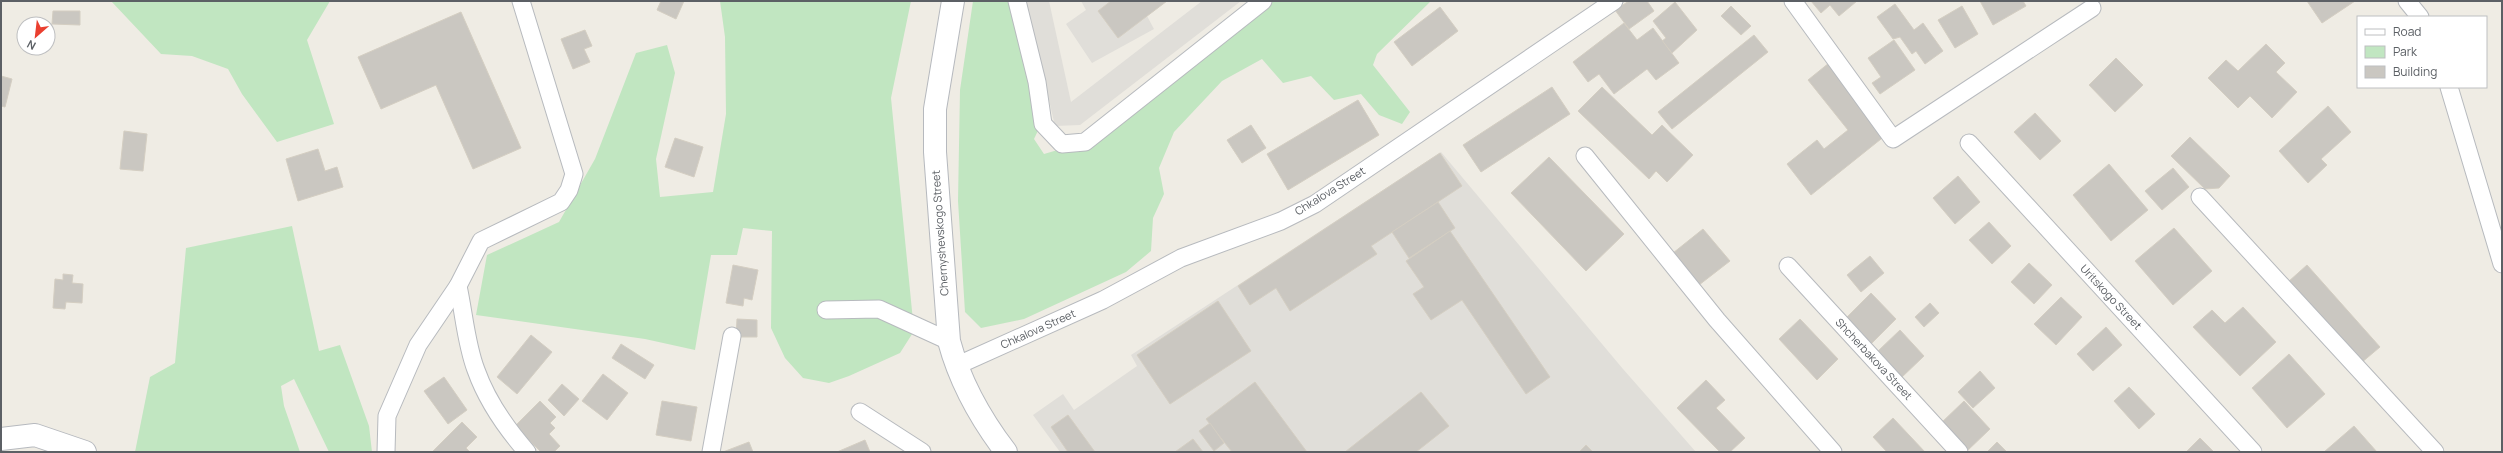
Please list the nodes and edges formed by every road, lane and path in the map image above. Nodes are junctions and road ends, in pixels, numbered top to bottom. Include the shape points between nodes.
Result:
1 (521, 1) edge
2 (953, 1) edge
3 (1017, 1) edge
4 (1263, 1) edge
5 (1614, 1) edge
6 (1793, 1) edge
7 (2407, 1) edge
8 (2092, 8) dead end
9 (2419, 16) edge
10 (2449, 88) edge
11 (1969, 143) dead end
12 (1586, 156) dead end
13 (2200, 197) dead end
14 (2502, 264) edge
15 (1788, 266) dead end
16 (458, 286) junction
17 (826, 310) dead end
18 (732, 336) dead end
19 (949, 341) junction
20 (956, 366) junction
21 (860, 412) dead end
22 (1, 439) edge
23 (85, 452) edge
24 (386, 452) edge
25 (527, 452) edge
26 (711, 452) edge
27 (922, 452) edge
28 (1006, 452) edge
29 (1833, 452) edge
30 (1959, 452) edge
31 (2253, 452) edge
32 (2436, 452) edge

1 - 16 street via 574,174 569,190 561,202 481,241
2 - 19 main road, Chernyshevskogo Street via 935,109 935,152
3 - 4 street via 1037,82 1043,124 1062,144 1085,142
5 - 20 street, Chkalova Street via 1315,204 1281,221 1181,258 1103,300
6 - 8 street via 1893,139
7 - 9 street
10 - 14 street
11 - 31 street, Uritskogo Street
12 - 29 street via 1717,320
13 - 32 street
15 - 30 street, Shcherbakova Street
16 - 24 street via 418,345 388,416
16 - 25 street via 475,369 489,400 510,433
17 - 19 street via 879,309
18 - 26 street
19 - 20 main road, Chernyshevskogo Street
20 - 28 main road, Chernyshevskogo Street via 970,398
21 - 27 street
22 - 23 main road via 35,436

